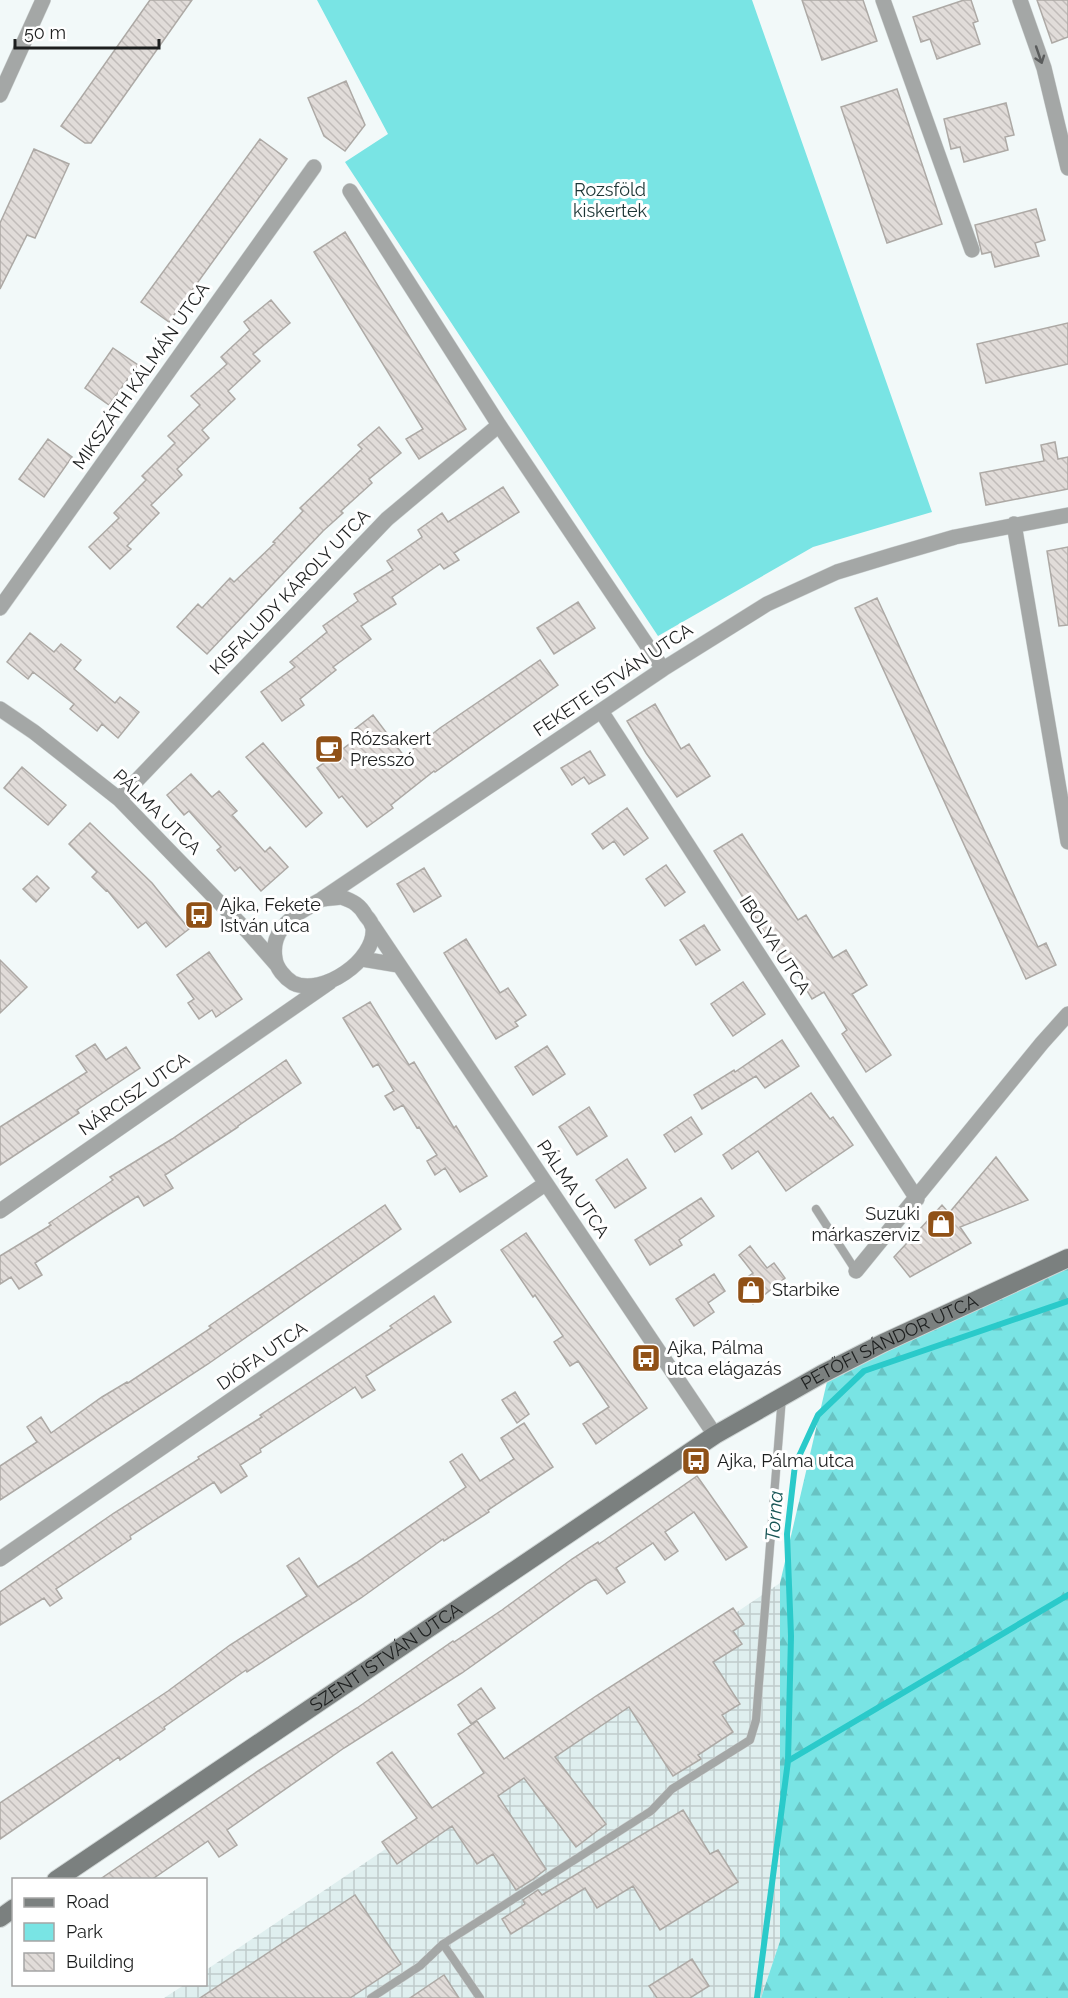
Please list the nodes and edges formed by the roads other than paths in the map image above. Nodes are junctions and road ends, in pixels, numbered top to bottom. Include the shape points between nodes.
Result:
1 (43, 0) edge
2 (883, 0) edge
3 (1020, 0) edge
4 (0, 95) edge
5 (314, 167) dead end
6 (1068, 168) edge
7 (350, 191) dead end
8 (972, 250) dead end
9 (500, 425) junction
10 (1068, 515) edge
11 (1014, 524) junction
12 (0, 608) edge
13 (663, 669) junction
14 (0, 709) edge
15 (601, 711) junction
16 (119, 799) junction
17 (1065, 809) edge
18 (1068, 842) edge
19 (370, 867) junction
20 (322, 899) junction
21 (353, 901) junction
22 (373, 926) junction
23 (248, 932) junction
24 (275, 938) junction
25 (362, 959) junction
26 (276, 964) junction
27 (398, 965) junction
28 (330, 982) junction
29 (298, 985) junction
30 (291, 1009) junction
31 (1068, 1014) edge
32 (545, 1184) junction
33 (917, 1199) junction
34 (816, 1209) dead end
35 (0, 1211) edge
36 (1068, 1258) edge
37 (856, 1271) joint
38 (782, 1396) junction
39 (715, 1435) junction
40 (0, 1559) edge
41 (59, 1878) edge
42 (443, 1944) junction
43 (371, 1998) edge
44 (480, 1998) edge

1 - 4 street
2 - 8 street
3 -> 6 street via 1044,68
5 - 12 street, MIKSZÁTH KÁLMÁN UTCA
7 - 9 street
9 - 13 street
9 - 16 street, KISFALUDY KÁROLY UTCA via 387,519
10 - 11 street, FEKETE ISTVÁN UTCA
11 - 13 street, FEKETE ISTVÁN UTCA via 837,572 767,604
11 - 17 street
13 - 15 street, FEKETE ISTVÁN UTCA
14 - 16 street, PÁLMA UTCA
15 - 19 street, FEKETE ISTVÁN UTCA
15 - 33 street, IBOLYA UTCA
16 - 23 street, PÁLMA UTCA
17 - 18 street
19 - 20 street, FEKETE ISTVÁN UTCA
19 - 21 street, FEKETE ISTVÁN UTCA
20 - 21 street via 341,897
20 - 24 street via 294,915
21 - 22 street, PÁLMA UTCA
22 - 25 street via 371,942
22 - 27 street, PÁLMA UTCA
23 - 24 street
23 - 26 street, PÁLMA UTCA
24 - 26 street
25 - 27 street
25 - 28 street
26 - 29 street, PÁLMA UTCA
27 - 32 street, PÁLMA UTCA
28 - 29 street via 312,987
28 - 30 street, NÁRCISZ UTCA
29 - 30 street
30 - 35 street, NÁRCISZ UTCA
31 - 33 street
32 - 39 street, PÁLMA UTCA
32 - 40 street, DIÓFA UTCA
33 - 37 street
34 - 37 lane
36 - 38 main road, PETŐFI SÁNDOR UTCA via 883,1343
38 - 39 main road, PETŐFI SÁNDOR UTCA
38 - 42 lane via 756,1720 750,1740 672,1789 651,1811
39 - 41 main road, SZENT ISTVÁN UTCA
42 - 43 lane via 420,1966
42 - 44 lane

